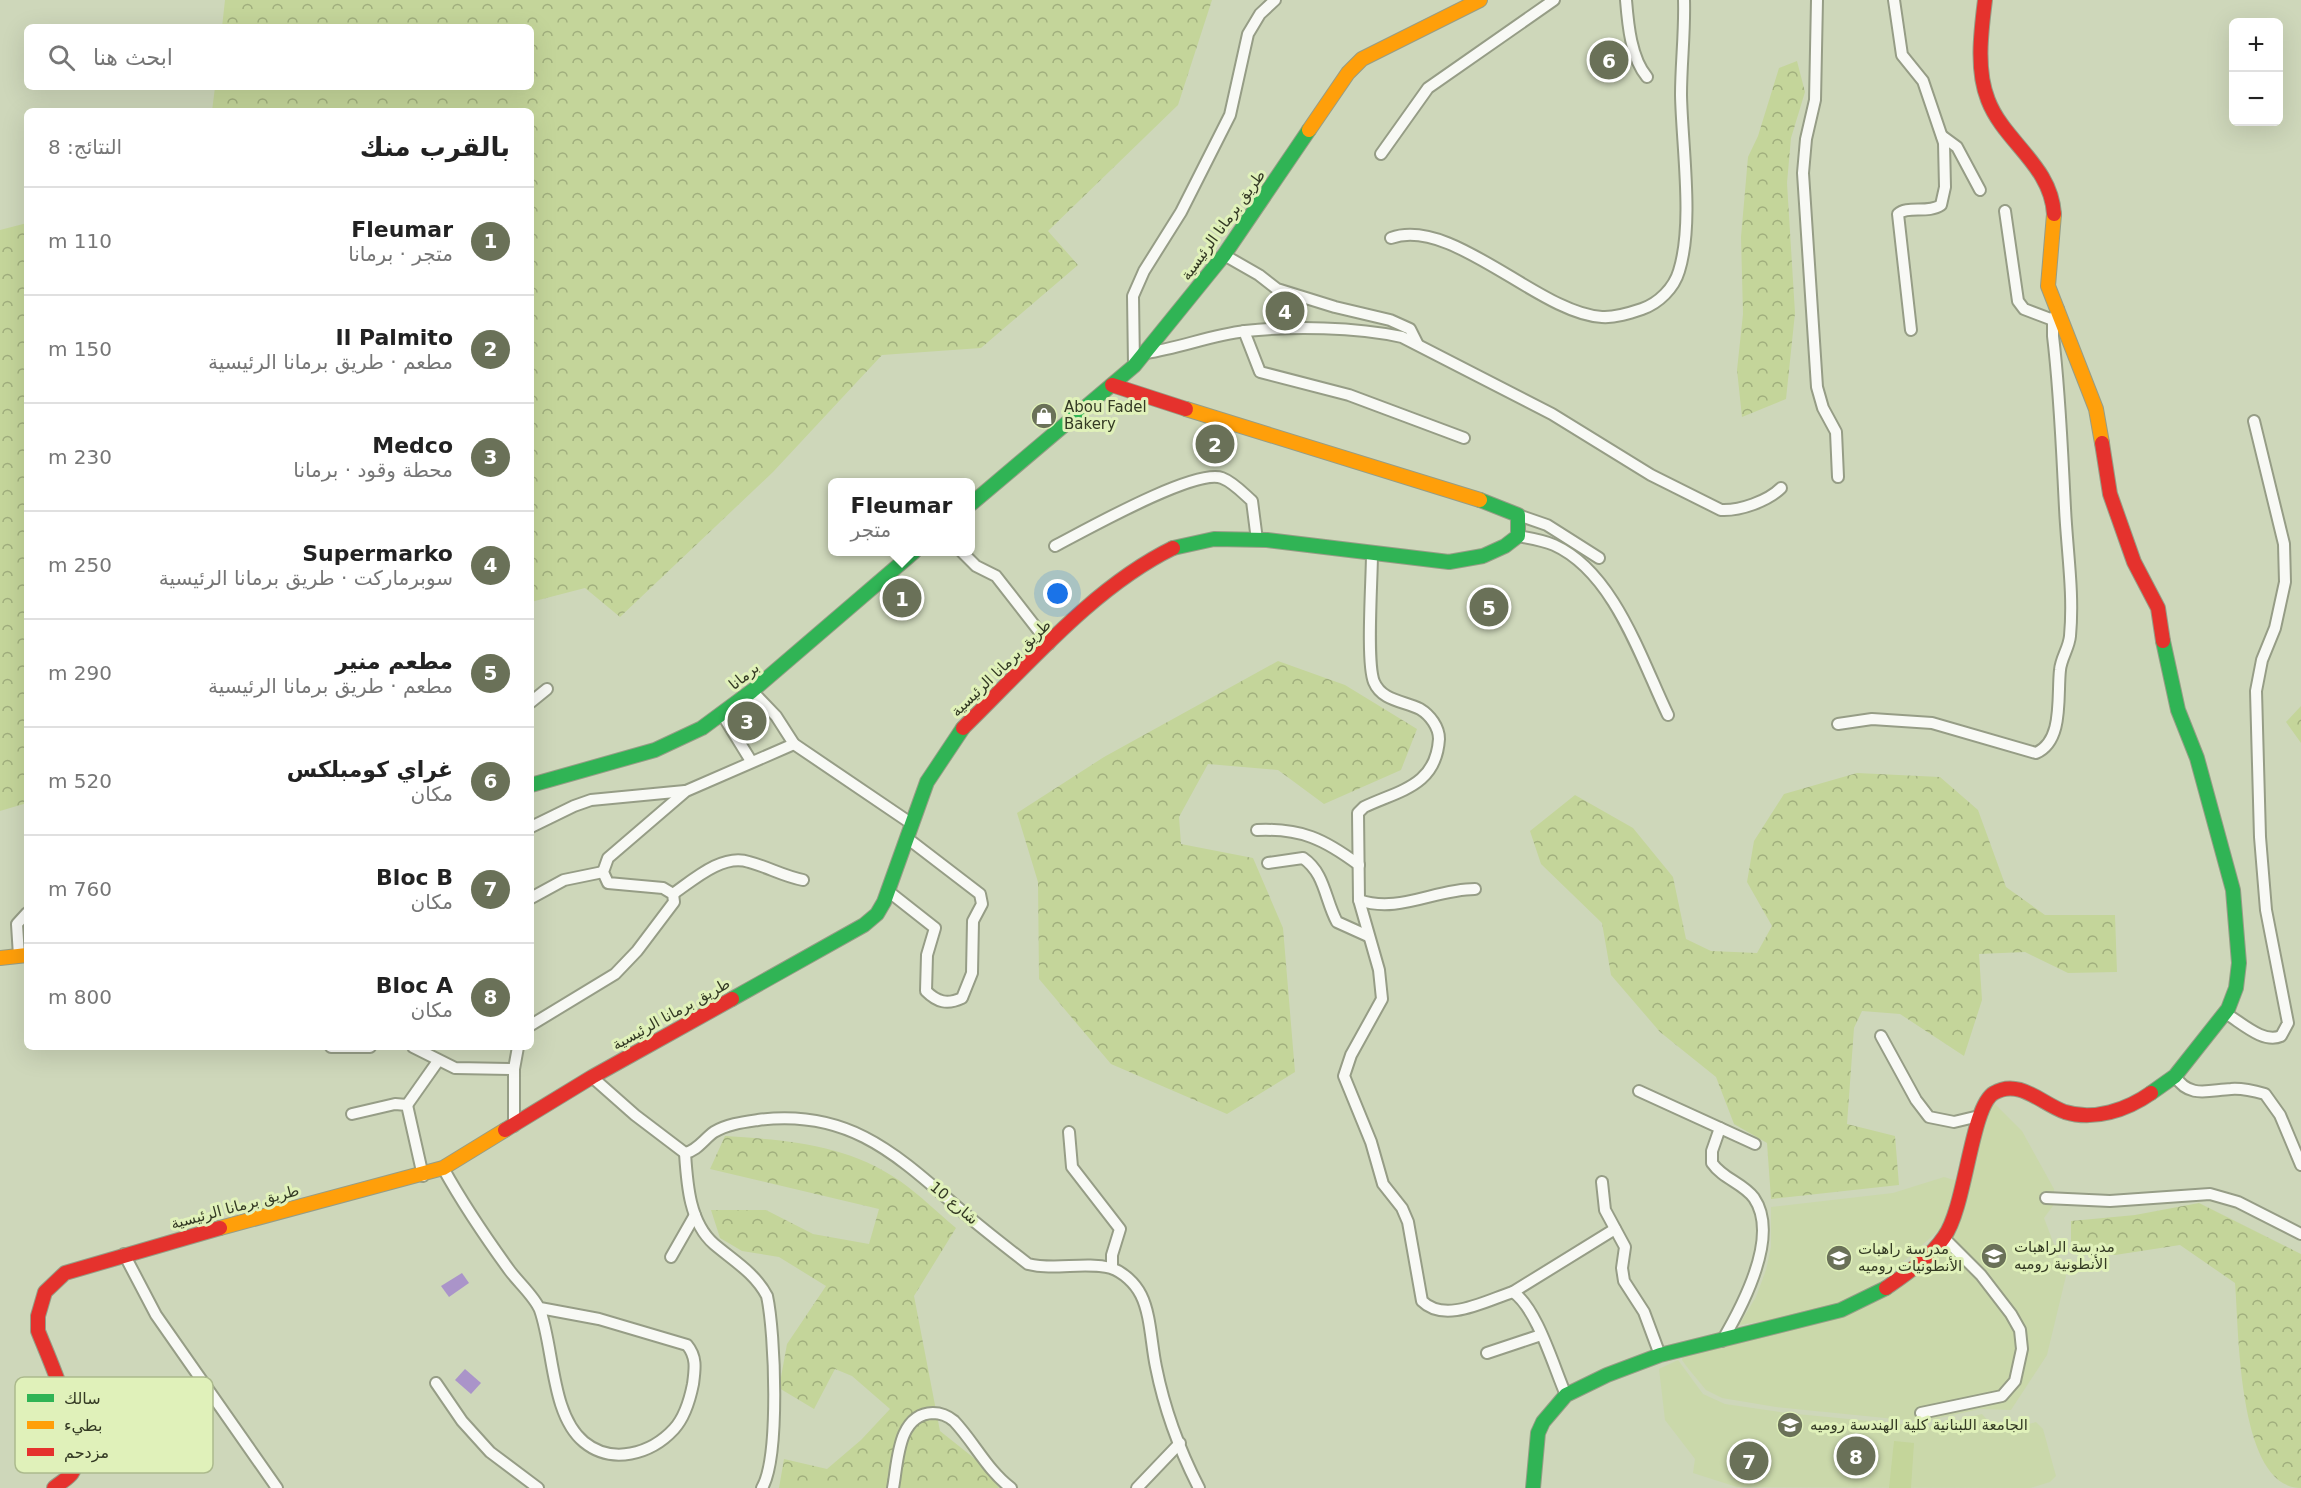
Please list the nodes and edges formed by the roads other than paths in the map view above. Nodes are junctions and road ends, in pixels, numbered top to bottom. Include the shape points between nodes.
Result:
1 (1275, 0) edge
2 (1480, 0) edge
3 (1554, 0) edge
4 (1626, 0) edge
5 (1684, 0) edge
6 (1817, 0) edge
7 (1894, 0) edge
8 (1985, 0) edge
9 (1647, 78) dead end
10 (1942, 136) junction
11 (1381, 154) dead end
12 (1980, 190) dead end
13 (2005, 211) dead end
14 (1390, 238) dead end
15 (1224, 255) junction
16 (2056, 315) junction
17 (1911, 330) dead end
18 (1244, 331) junction
19 (1417, 343) junction
20 (1146, 353) junction
21 (1134, 366) junction
22 (1112, 386) junction
23 (2254, 422) dead end
24 (1464, 438) dead end
25 (1838, 477) dead end
26 (1781, 488) dead end
27 (975, 501) edge
28 (1518, 515) junction
29 (1518, 536) junction
30 (1257, 540) junction
31 (1055, 546) dead end
32 (1372, 554) junction
33 (909, 556) edge
34 (966, 556) edge
35 (1599, 558) dead end
36 (1049, 644) junction
37 (547, 689) dead end
38 (752, 691) junction
39 (534, 700) edge
40 (722, 714) junction
41 (1668, 715) dead end
42 (1838, 724) dead end
43 (794, 744) junction
44 (751, 761) junction
45 (534, 784) edge
46 (686, 791) junction
47 (912, 824) junction
48 (534, 825) edge
49 (1257, 830) dead end
50 (908, 838) junction
51 (1268, 863) dead end
52 (1359, 865) junction
53 (603, 872) junction
54 (803, 880) dead end
55 (1475, 889) dead end
56 (888, 891) junction
57 (673, 894) junction
58 (534, 896) edge
59 (1359, 900) junction
60 (24, 915) edge
61 (1368, 936) junction
62 (23, 955) edge
63 (0, 958) edge
64 (2225, 1013) junction
65 (534, 1023) edge
66 (1881, 1036) dead end
67 (419, 1050) edge
68 (517, 1050) edge
69 (438, 1060) junction
70 (514, 1069) junction
71 (2175, 1076) junction
72 (592, 1077) junction
73 (1639, 1091) dead end
74 (407, 1105) junction
75 (352, 1114) dead end
76 (1979, 1116) junction
77 (514, 1126) junction
78 (1720, 1128) junction
79 (1069, 1132) dead end
80 (1755, 1144) dead end
81 (685, 1153) junction
82 (2301, 1166) edge
83 (443, 1168) junction
84 (423, 1176) junction
85 (1602, 1182) dead end
86 (2046, 1198) dead end
87 (695, 1215) junction
88 (1615, 1228) junction
89 (2301, 1234) edge
90 (1944, 1238) junction
91 (124, 1254) junction
92 (671, 1257) dead end
93 (1112, 1268) junction
94 (1513, 1292) junction
95 (540, 1308) junction
96 (1540, 1335) junction
97 (1722, 1341) junction
98 (1487, 1353) dead end
99 (1660, 1355) junction
100 (55, 1377) edge
101 (199, 1377) edge
102 (436, 1383) dead end
103 (1566, 1395) junction
104 (213, 1396) edge
105 (1921, 1413) dead end
106 (1180, 1443) junction
107 (72, 1473) edge
108 (54, 1488) edge
109 (277, 1488) edge
110 (538, 1488) edge
111 (762, 1488) edge
112 (893, 1488) edge
113 (1011, 1488) edge
114 (1137, 1488) edge
115 (1199, 1488) edge
116 (1533, 1488) edge

1 - 21 street via 1260,14 1248,34 1230,115 1133,296
2 - 15 street, طريق برمانا الرئيسية via 1362,58
3 - 11 street via 1428,88
4 - 9 street via 1631,35
5 - 14 street via 1684,252 1678,273 1659,300 1619,315 1584,314 1435,239 1419,234
6 - 25 street via 1815,100 1803,173 1816,387 1836,432
7 - 10 street via 1902,55 1923,81
8 - 16 street via 1982,22 1988,101 2030,156 2052,198 2054,229 2046,275
10 - 12 street via 1957,147
10 - 17 street via 1945,187 1941,205 1898,214
13 - 16 street via 2018,301 2024,309
15 - 19 street via 1277,289 1410,329
15 - 20 street, طريق برمانا الرئيسية
16 - 42 street via 2072,601 2070,638 2060,667 2053,738 2046,749 2036,753 1932,723 1872,720
16 - 64 street via 2096,409 2113,503 2134,562 2158,608 2178,710 2203,777 2226,859 2233,890 2239,963 2236,988
18 - 19 street via 1360,331
18 - 20 street
18 - 24 street via 1260,372 1349,395
19 - 26 street via 1552,414 1651,475 1721,510 1774,496
20 - 21 street, طريق برمانا الرئيسية
21 - 22 street, طريق برمانا الرئيسية
22 - 27 street
22 - 28 street via 1469,496
23 - 64 street via 2284,544 2285,582 2256,691 2266,910 2288,1023 2281,1036 2263,1037
28 - 29 street
28 - 35 street via 1547,525
29 - 32 street, طريق برمانا الرئيسية via 1483,556 1449,562
29 - 41 street via 1554,545 1602,585 1614,602
30 - 31 street via 1252,501 1221,477 1205,477 1140,502
30 - 32 street, طريق برمانا الرئيسية
30 - 36 street, طريق برمانا الرئيسية via 1214,539 1178,546 1141,564
32 - 52 street via 1373,681 1391,699 1422,710 1439,733 1433,768 1402,791 1360,809
33 - 38 street, برمانا
34 - 36 street via 996,576
36 - 47 street, طريق برمانا الرئيسية via 960,730 927,782
37 - 39 street
38 - 40 street, برمانا
38 - 43 street via 776,716
40 - 44 street
40 - 45 street, برمانا via 655,750
43 - 44 street
43 - 47 street
44 - 46 street
46 - 48 street via 591,800
46 - 53 street via 608,858
47 - 50 street, طريق برمانا الرئيسية
49 - 52 street via 1303,832 1337,848
50 - 56 street, طريق برمانا الرئيسية
50 - 56 street via 980,894 982,904 973,921 972,974 962,999 950,1004 934,999 926,991 927,954 935,928
51 - 61 street via 1303,858 1312,864 1337,922
52 - 59 street
53 - 57 street via 608,883 663,888
53 - 58 street via 564,880
54 - 57 street via 735,860 694,879
55 - 59 street via 1453,890 1394,906
56 - 72 street, طريق برمانا الرئيسية via 877,914 864,925
57 - 65 street via 674,902 654,930 615,974
59 - 61 street
60 - 62 street via 17,924
61 - 94 street via 1379,970 1382,999 1351,1055 1344,1076 1383,1184 1408,1222 1422,1301 1429,1308 1447,1311
62 - 63 street
64 - 71 street
66 - 76 street via 1929,1117 1954,1122
67 - 69 street
68 - 70 street
69 - 70 street via 464,1070
69 - 74 street
70 - 77 street
71 - 76 street via 2140,1101 2108,1114 2066,1112 2012,1088 1987,1098
71 - 82 street via 2180,1085 2196,1092 2235,1089 2265,1094 2280,1115
72 - 77 street, طريق برمانا الرئيسية
72 - 81 street
73 - 78 street
74 - 75 street via 394,1104
74 - 84 street
76 - 90 street via 1966,1179
77 - 83 street, طريق برمانا الرئيسية
78 - 80 street
78 - 97 street via 1712,1163 1730,1181 1749,1192 1763,1221 1752,1281
79 - 93 street via 1072,1167 1120,1229
81 - 87 street
81 - 93 street, شارع 10 via 696,1149 715,1132 743,1122 783,1118 831,1124 872,1139 891,1151 1028,1263 1040,1267
83 - 84 street, طريق برمانا الرئيسية
83 - 95 street via 481,1232
84 - 91 street, طريق برمانا الرئيسية
85 - 88 street via 1605,1210
86 - 89 street via 2110,1201 2210,1194 2238,1202
87 - 92 street
87 - 111 street via 709,1239 759,1280 767,1296 773,1403 771,1462
88 - 94 street
88 - 99 street via 1625,1247 1624,1281 1644,1312
90 - 97 street via 1912,1269 1870,1298 1823,1316
90 - 105 street via 1981,1275 2011,1314 2020,1330 2022,1349 2015,1381 2002,1396
91 - 100 street, طريق برمانا الرئيسية via 65,1273 45,1292 38,1331
91 - 101 street via 156,1315
93 - 106 street via 1132,1281 1141,1294 1158,1378
94 - 96 street via 1524,1301
95 - 95 street via 562,1407 572,1431 586,1444 615,1455 642,1452 675,1428 687,1408 695,1366 687,1345
96 - 98 street
96 - 103 street
97 - 99 street
99 - 103 street
102 - 110 street via 490,1452
103 - 116 street via 1538,1433
104 - 109 street
106 - 114 street
106 - 115 street
107 - 108 street, طريق برمانا الرئيسية
112 - 113 street via 905,1430 917,1418 933,1413 952,1419 995,1474

